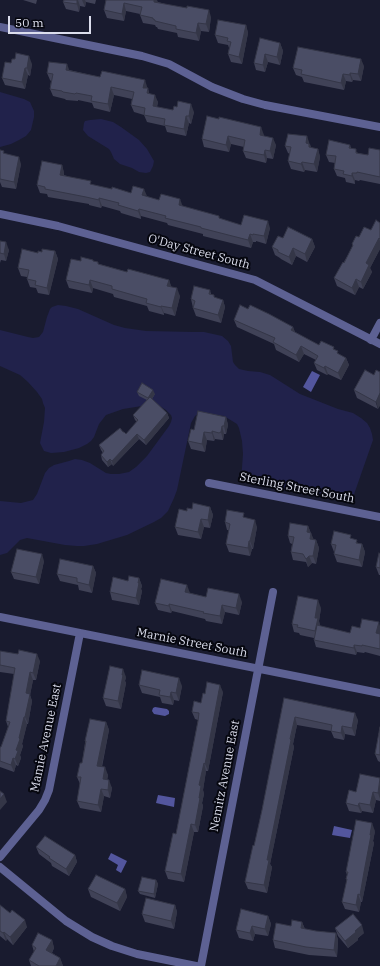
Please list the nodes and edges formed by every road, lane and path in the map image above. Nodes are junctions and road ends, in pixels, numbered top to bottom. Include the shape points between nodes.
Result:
1 (0, 27) edge
2 (380, 127) edge
3 (0, 214) edge
4 (380, 323) edge
5 (372, 340) junction
6 (380, 344) edge
7 (209, 483) dead end
8 (380, 517) edge
9 (273, 592) dead end
10 (0, 618) edge
11 (80, 633) junction
12 (258, 669) junction
13 (380, 693) edge
14 (0, 857) edge
15 (0, 867) edge
16 (196, 966) edge
17 (201, 966) edge

1 - 2 street via 142,56 169,64 212,87 243,99
3 - 5 street, O'Day Street South via 58,226 255,280
4 - 5 street
5 - 6 street, O'Day Street South
7 - 8 street, Sterling Street South
9 - 12 street, Nemitz Avenue East
10 - 11 street, Marnie Street South
11 - 12 street, Marnie Street South
11 - 14 street, Mamie Avenue East via 49,790 39,810
12 - 13 street, Marnie Street South
12 - 17 street, Nemitz Avenue East
15 - 16 street via 66,921 92,937 138,954

